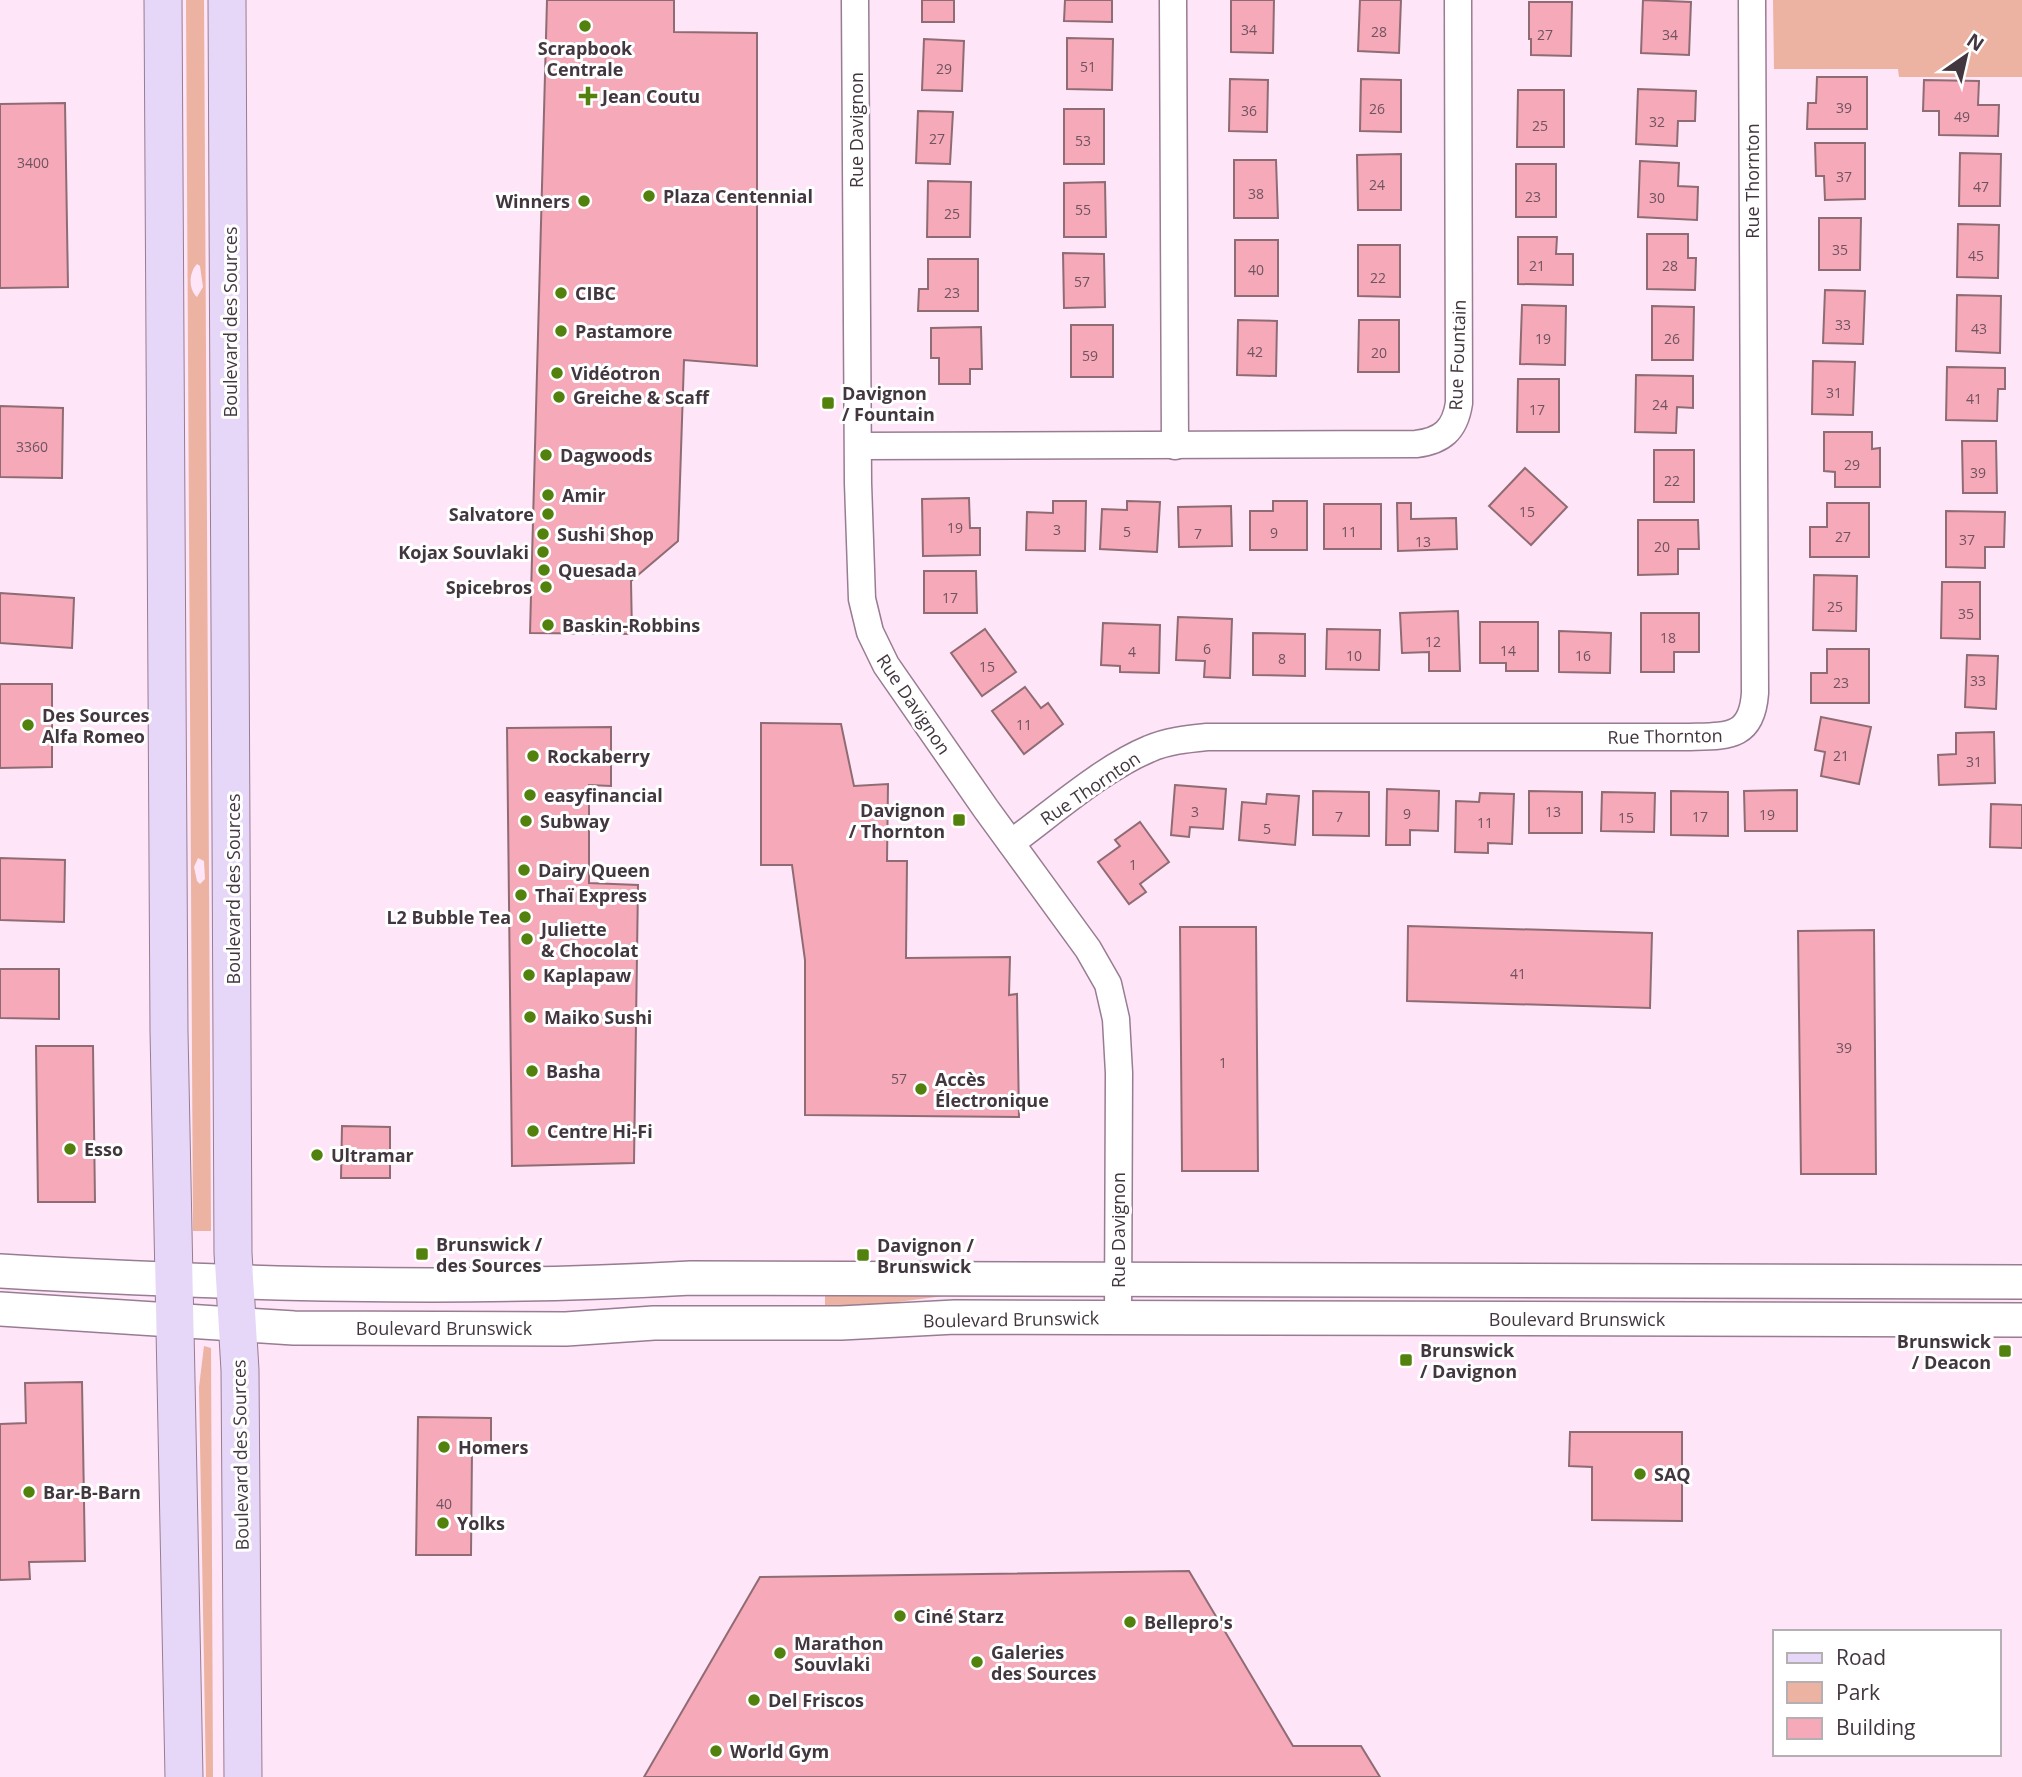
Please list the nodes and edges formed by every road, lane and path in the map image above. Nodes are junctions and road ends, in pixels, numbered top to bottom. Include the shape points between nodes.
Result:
1 (163, 0) edge
2 (227, 0) edge
3 (855, 0) edge
4 (1173, 0) edge
5 (1458, 0) edge
6 (1752, 0) edge
7 (859, 446) junction
8 (1175, 446) junction
9 (1011, 843) junction
10 (0, 1270) edge
11 (1118, 1278) junction
12 (172, 1279) junction
13 (235, 1281) junction
14 (2022, 1282) edge
15 (0, 1309) edge
16 (1118, 1318) junction
17 (174, 1320) junction
18 (2022, 1320) edge
19 (237, 1325) junction
20 (184, 1777) edge
21 (243, 1777) edge

1 - 12 main road
2 - 13 main road, Boulevard des Sources
3 - 7 street, Rue Davignon
4 - 8 street
5 - 8 street, Rue Fountain via 1459,403 1452,426 1438,439 1416,444
6 - 9 street, Rue Thornton via 1755,693 1746,724 1735,733 1690,737 1185,739 1150,748 1126,761
7 - 8 street, Rue Fountain
7 - 9 street, Rue Davignon via 860,579 870,632 902,690
9 - 11 street, Rue Davignon via 1088,949 1111,995 1119,1073
10 - 12 street
11 - 13 street via 691,1278 574,1285
11 - 14 street
11 - 16 street, Rue Davignon
12 - 13 street
12 - 17 main road
13 - 19 main road, Boulevard des Sources
15 - 17 street, Boulevard Brunswick
16 - 18 street, Boulevard Brunswick
16 - 19 street, Boulevard Brunswick via 654,1322 566,1329
17 - 19 street, Boulevard Brunswick
17 - 20 main road
19 - 21 main road, Boulevard des Sources

